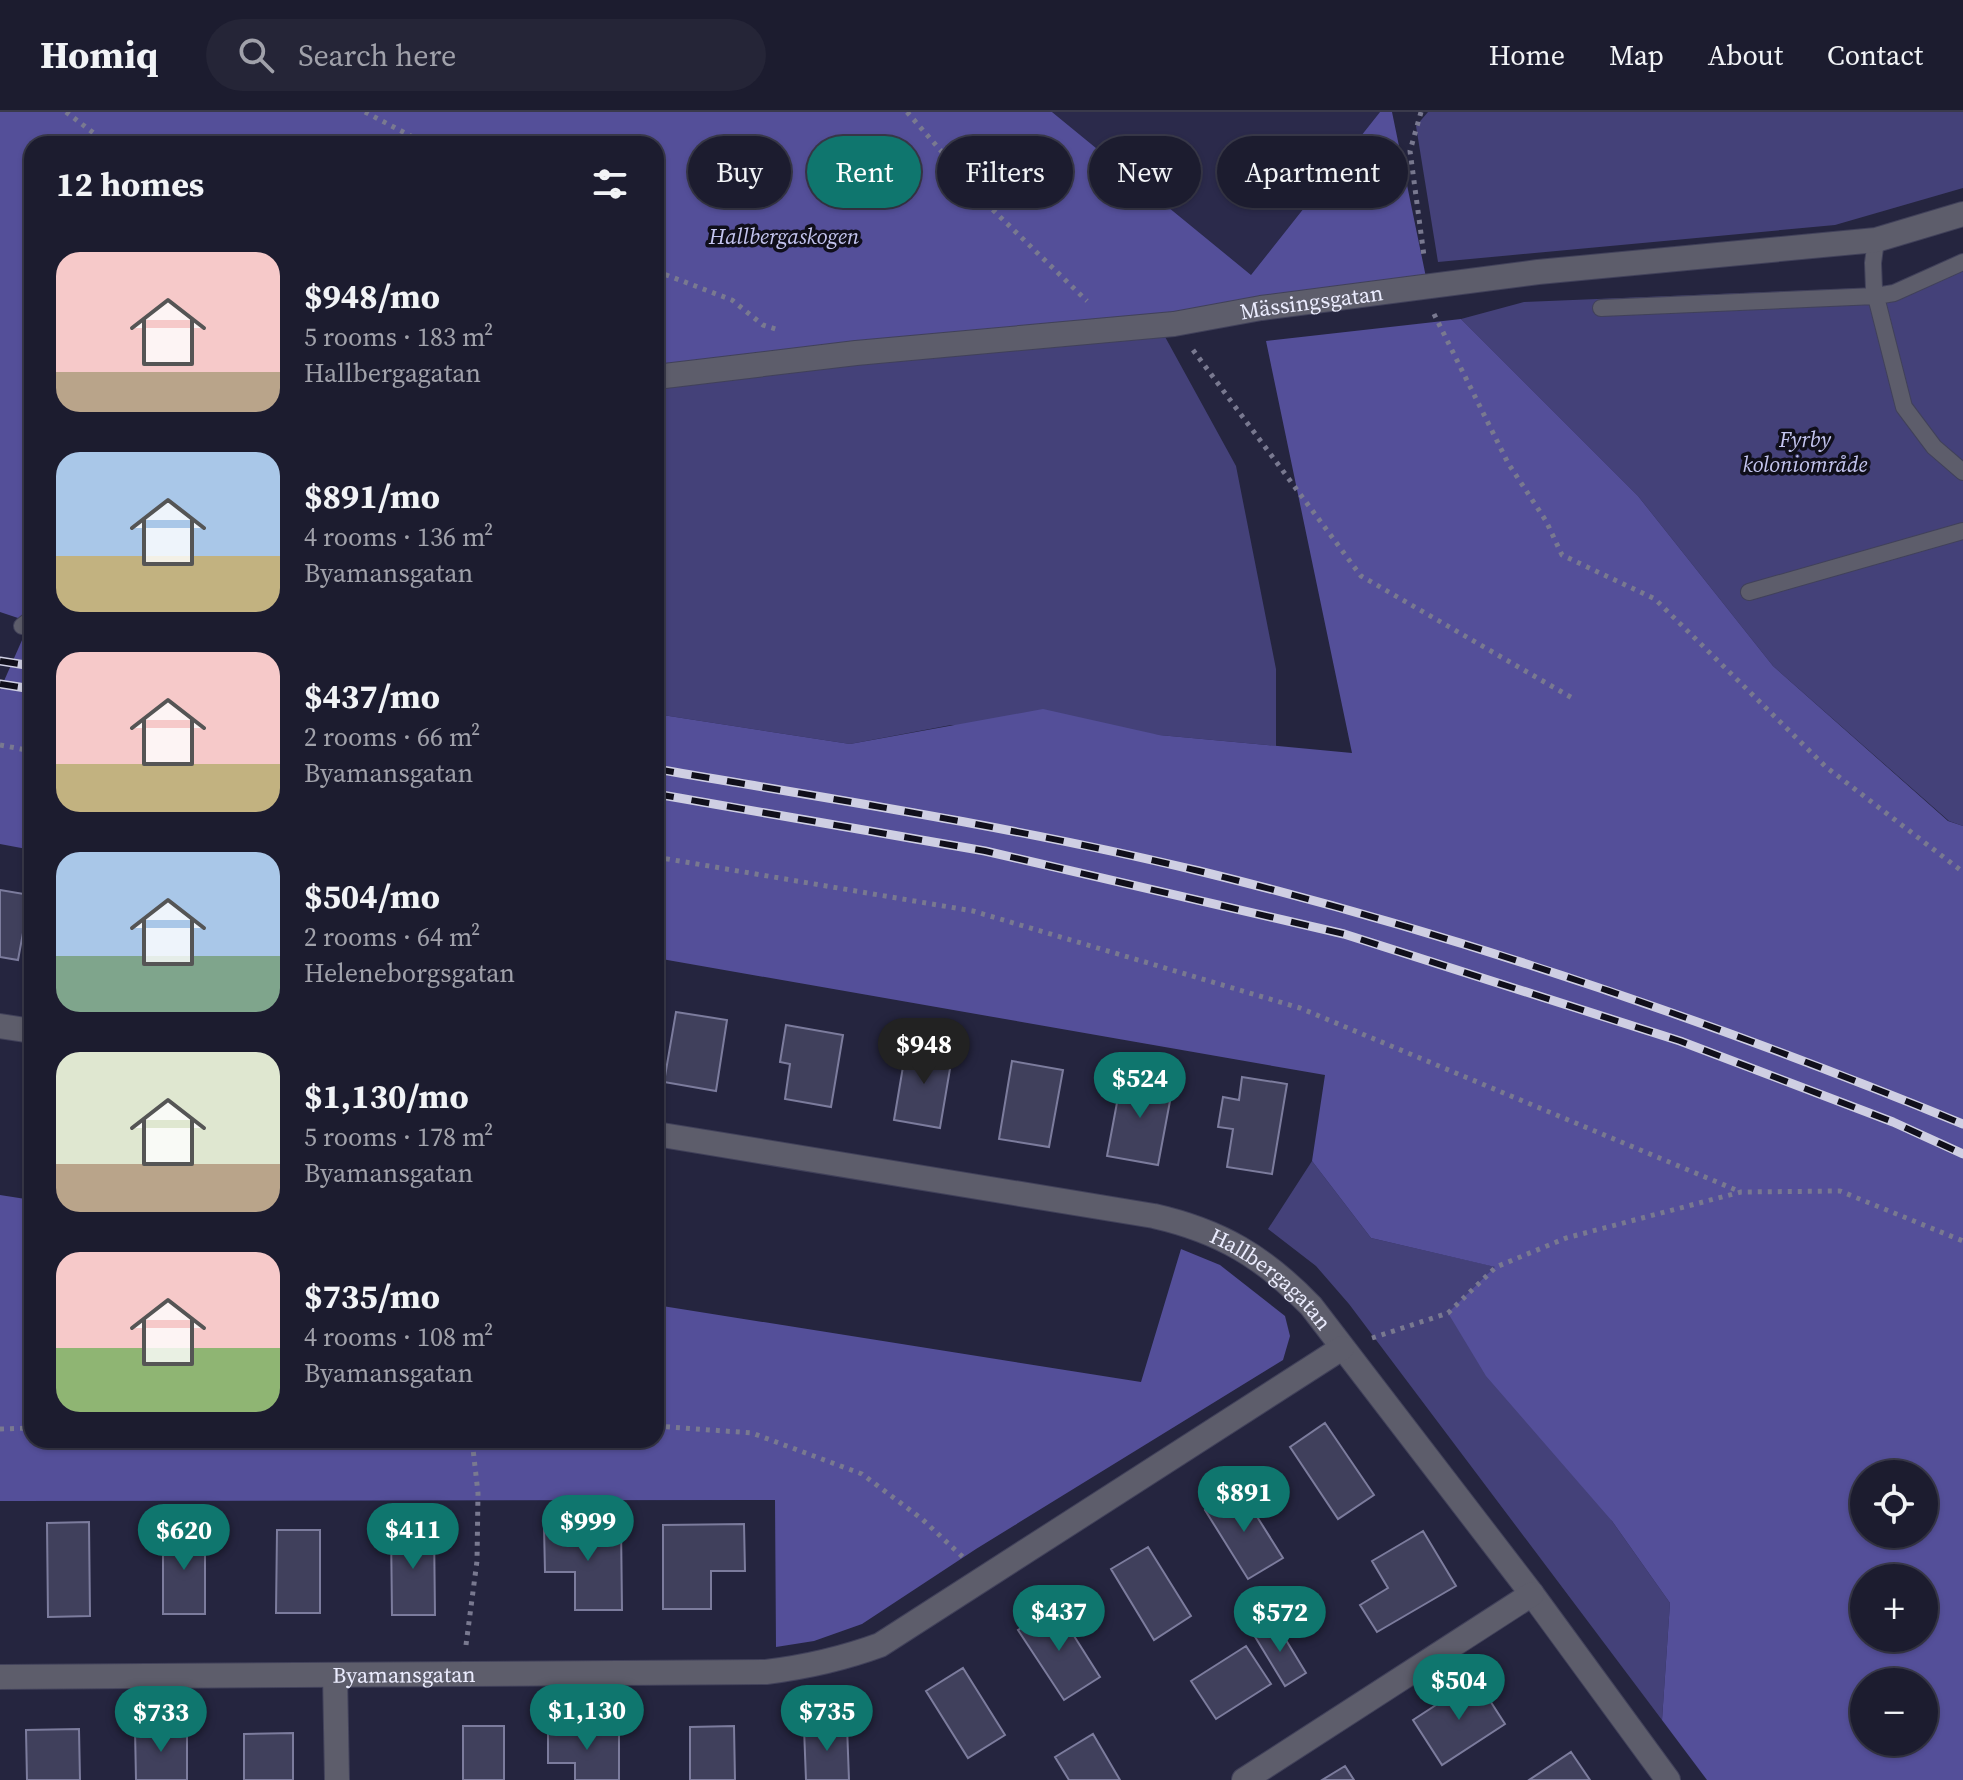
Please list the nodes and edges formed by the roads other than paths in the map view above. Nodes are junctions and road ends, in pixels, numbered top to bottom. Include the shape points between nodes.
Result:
1 (1963, 214) edge
2 (1876, 240) junction
3 (1963, 262) edge
4 (1876, 296) junction
5 (1601, 308) dead end
6 (664, 376) edge
7 (1963, 472) edge
8 (1963, 531) edge
9 (1749, 592) dead end
10 (0, 1026) edge
11 (24, 1030) edge
12 (664, 1135) edge
13 (1342, 1348) junction
14 (1532, 1594) junction
15 (335, 1675) junction
16 (0, 1677) edge
17 (337, 1780) edge
18 (1244, 1780) edge
19 (1668, 1780) edge

1 - 2 street, Mässingsgatan
2 - 4 lane
2 - 6 street, Mässingsgatan via 1538,272 1174,324
3 - 4 lane
4 - 5 lane
4 - 7 lane via 1904,407
8 - 9 lane
10 - 11 street
12 - 13 street, Hallbergagatan via 1192,1225 1231,1242 1285,1278
13 - 14 street, Hallbergagatan
13 - 15 street, Byamansgatan via 880,1645 844,1658 766,1672
14 - 18 street
14 - 19 street, Hallbergagatan
15 - 16 street, Byamansgatan
15 - 17 street

